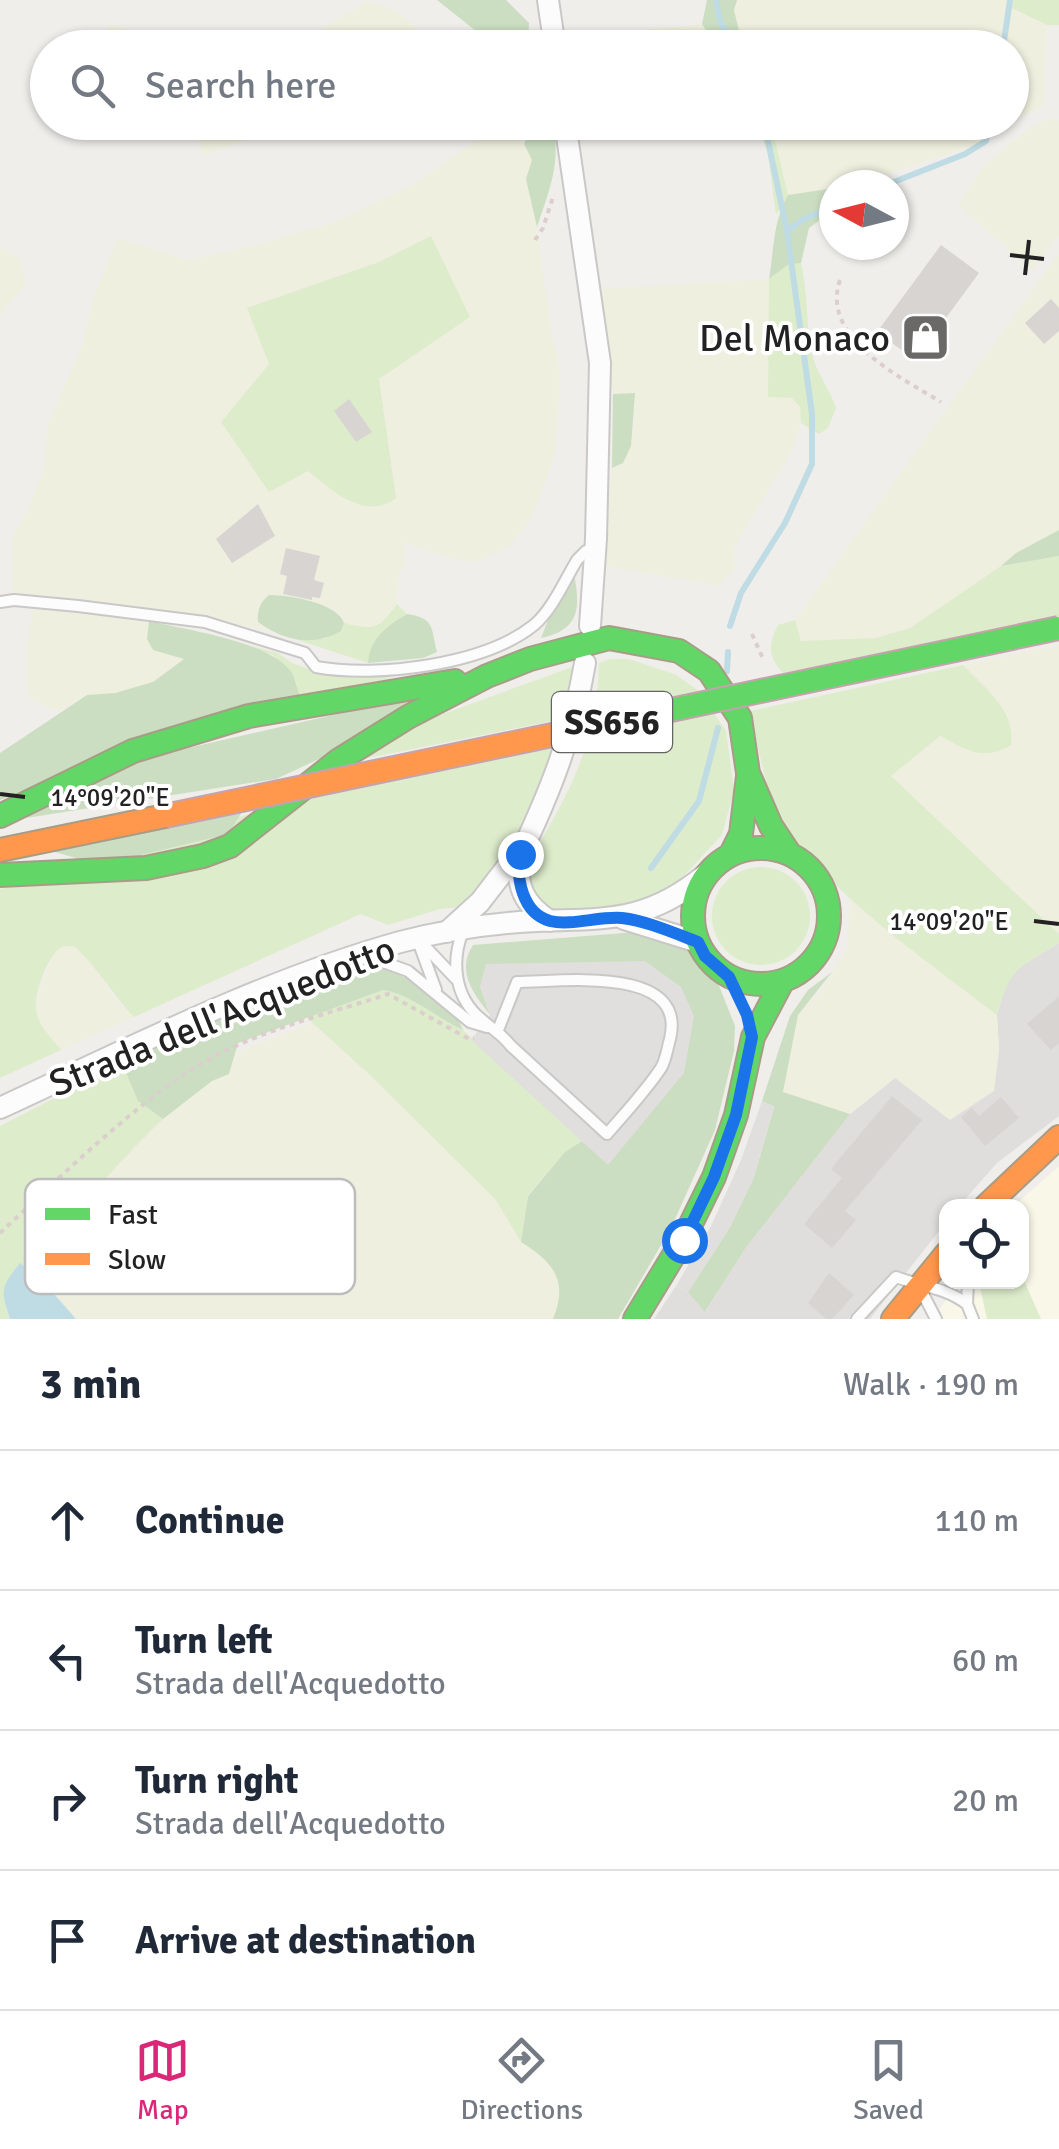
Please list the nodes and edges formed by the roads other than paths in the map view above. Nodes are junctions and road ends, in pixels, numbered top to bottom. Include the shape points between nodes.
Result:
1 (548, 0) edge
2 (552, 30) edge
3 (567, 140) edge
4 (595, 549) junction
5 (0, 602) edge
6 (590, 626) dead end
7 (1059, 628) edge
8 (585, 663) dead end
9 (487, 676) junction
10 (748, 773) junction
11 (0, 816) edge
12 (527, 840) junction
13 (0, 850) edge
14 (789, 853) junction
15 (731, 854) junction
16 (0, 875) edge
17 (706, 876) junction
18 (622, 918) junction
19 (550, 921) junction
20 (455, 930) junction
21 (417, 938) junction
22 (698, 942) junction
23 (360, 954) junction
24 (729, 977) junction
25 (457, 980) junction
26 (782, 982) junction
27 (436, 991) junction
28 (498, 1030) junction
29 (752, 1037) junction
30 (0, 1108) edge
31 (1055, 1143) edge
32 (994, 1199) edge
33 (939, 1263) edge
34 (920, 1286) junction
35 (968, 1289) edge
36 (967, 1304) junction
37 (635, 1319) edge
38 (857, 1319) edge
39 (893, 1319) edge
40 (936, 1319) edge
41 (972, 1319) edge

1 - 2 street
3 - 4 street via 600,363
4 - 5 lane via 577,560 537,623 504,644 395,672 316,667 306,653 205,622
4 - 6 street
7 - 13 main road, SS656, bridge
8 - 12 street, Strada dell'Acquedotto via 560,767
9 - 10 main road via 609,638 680,652 708,671 740,718
9 - 11 main road via 216,724 134,751
9 - 16 main road via 339,760 211,854 162,868
10 - 14 main road
10 - 15 main road via 741,834
12 - 19 street, Strada dell'Acquedotto via 517,870 520,886 526,901
12 - 20 street, Strada dell'Acquedotto
14 - 15 main road via 770,847
14 - 26 main road via 809,866 830,908 819,953
15 - 17 main road
17 - 18 street, Strada dell'Acquedotto via 681,895
17 - 22 main road via 692,920
18 - 19 street, Strada dell'Acquedotto
18 - 22 street, Strada dell'Acquedotto
19 - 20 street, Strada dell'Acquedotto
20 - 21 street, Strada dell'Acquedotto
20 - 25 lane
21 - 23 street, Strada dell'Acquedotto
21 - 25 lane
21 - 27 lane
22 - 24 main road
23 - 27 lane via 408,971
23 - 30 street, Strada dell'Acquedotto via 203,1015
24 - 26 main road
24 - 29 main road
25 - 28 lane via 465,1001
26 - 29 main road
27 - 28 lane via 470,1022
28 - 28 lane via 607,1134 664,1065 672,1028 669,1008 652,991 630,983 516,982
29 - 37 main road via 714,1177
31 - 32 main road
33 - 34 main road
34 - 36 lane via 940,1288
34 - 38 lane via 896,1277
34 - 39 main road
34 - 40 lane
35 - 36 lane
36 - 41 lane

